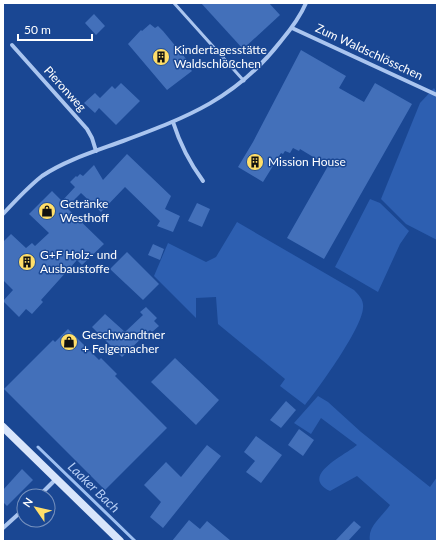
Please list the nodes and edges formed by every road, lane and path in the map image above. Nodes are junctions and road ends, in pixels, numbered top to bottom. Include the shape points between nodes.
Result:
1 (174, 3) edge
2 (306, 3) edge
3 (292, 28) junction
4 (12, 45) dead end
5 (244, 81) junction
6 (437, 95) edge
7 (173, 122) junction
8 (96, 151) junction
9 (203, 181) dead end
10 (3, 214) edge
11 (3, 427) edge
12 (57, 479) junction
13 (47, 488) edge
14 (16, 516) edge
15 (3, 528) edge
16 (120, 541) edge

1 - 5 lane
2 - 3 street
3 - 5 street via 263,64
3 - 6 street, Zum Waldschlösschen
4 - 8 street, Pieronweg via 87,129
5 - 7 street via 214,102
7 - 8 street
7 - 9 street via 190,164
8 - 10 street via 60,166 42,177
11 - 12 main road
12 - 13 street
12 - 16 main road
14 - 15 street

